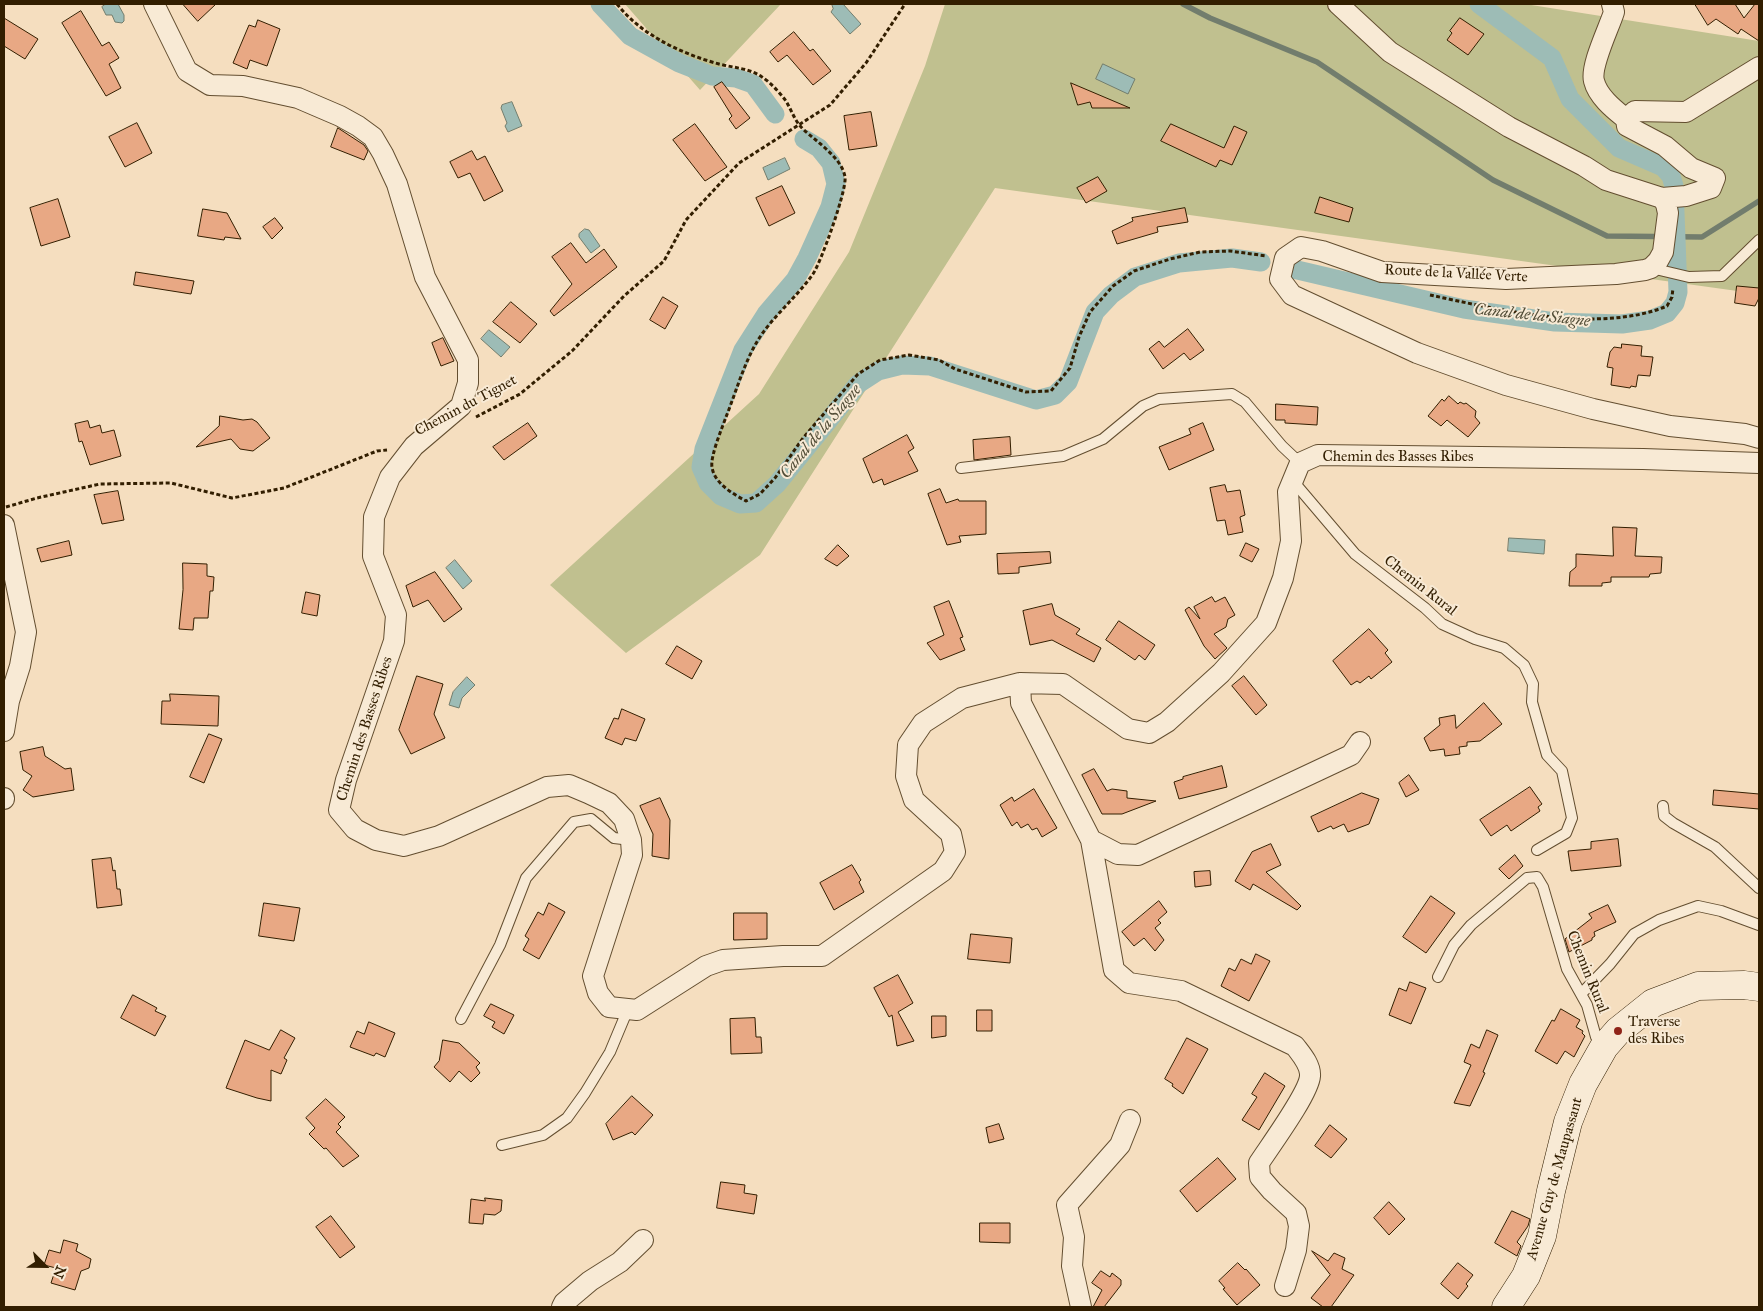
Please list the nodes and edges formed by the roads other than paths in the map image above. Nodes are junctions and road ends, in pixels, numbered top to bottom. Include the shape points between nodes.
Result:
1 (154, 4) edge
2 (1338, 4) edge
3 (1612, 4) edge
4 (1759, 66) edge
5 (1626, 119) junction
6 (1665, 205) junction
7 (1759, 240) edge
8 (1657, 260) junction
9 (1759, 438) edge
10 (1759, 463) edge
11 (961, 468) dead end
12 (1296, 472) junction
13 (4, 525) edge
14 (1020, 682) junction
15 (4, 731) edge
16 (1360, 742) dead end
17 (1663, 806) dead end
18 (631, 840) junction
19 (1091, 840) junction
20 (1537, 850) dead end
21 (1759, 888) edge
22 (1759, 925) edge
23 (1438, 978) dead end
24 (1759, 987) edge
25 (1581, 994) junction
26 (628, 1008) junction
27 (461, 1019) dead end
28 (1604, 1047) junction
29 (1130, 1120) dead end
30 (502, 1145) dead end
31 (643, 1240) dead end
32 (1285, 1286) dead end
33 (562, 1307) edge
34 (1081, 1307) edge
35 (1506, 1307) edge

1 - 18 street, Chemin des Basses Ribes via 187,71 210,85 243,86 298,98 340,116 373,137 397,184 425,278 468,360 468,383 461,406 414,446 390,477 374,517 373,556 396,615 394,640 346,780 339,810 355,829 376,840 404,846 439,836 547,787 569,785 609,803 624,819
2 - 6 street via 1390,52 1509,127 1606,180
3 - 5 street via 1614,12 1595,63 1594,81 1606,102
4 - 5 street via 1686,112 1635,111
5 - 6 street via 1627,126 1665,146 1691,168 1715,178 1710,188
6 - 8 street
7 - 8 lane via 1722,276 1689,277
8 - 9 street, Route de la Vallée Verte via 1645,270 1616,274 1506,279 1382,272 1301,247 1285,258 1280,279 1292,295 1417,353 1506,385 1593,410 1670,426
10 - 12 street, Chemin des Basses Ribes via 1318,455
11 - 12 lane, Chemin Rural via 1063,456 1102,439 1143,406 1159,399 1232,394 1245,402 1282,446
12 - 14 street, Chemin des Basses Ribes via 1288,492 1291,541 1283,578 1266,623 1221,673 1167,722 1149,733 1128,729 1063,684
12 - 20 lane, Chemin Rural via 1354,554 1442,624 1504,648 1524,665 1533,684 1532,702 1547,755 1562,770 1572,818 1566,833
13 - 15 street via 26,632
14 - 19 street via 1022,703
14 - 26 street, Chemin des Basses Ribes via 962,698 923,723 908,745 906,776 914,800 951,834 955,852 943,871 822,956 723,960 706,966 637,1010
16 - 19 street via 1351,755 1138,855 1118,854
17 - 21 lane via 1664,816 1673,824 1715,847
18 - 26 street, Chemin des Basses Ribes via 632,855 593,976 598,993 608,1007
18 - 27 lane via 614,838 591,819 574,822 526,878 500,945
19 - 32 street via 1114,970 1129,983 1181,991 1295,1046 1306,1062 1311,1076 1306,1090 1259,1163 1260,1176 1296,1213 1299,1226 1296,1250
22 - 25 lane via 1721,910 1698,906 1659,920 1634,934
23 - 25 lane, Chemin Rural via 1454,944 1470,925 1527,878 1537,877 1543,887 1567,969
24 - 28 main road, Avenue Guy de Maupassant via 1698,986 1653,1003 1618,1031
25 - 28 lane, Chemin Rural via 1596,1038
26 - 30 lane via 610,1052 567,1118 544,1136
28 - 35 main road, Avenue Guy de Maupassant via 1583,1084 1568,1122 1542,1236 1526,1276
29 - 34 street via 1120,1145 1067,1205 1074,1237 1072,1266
31 - 33 street

